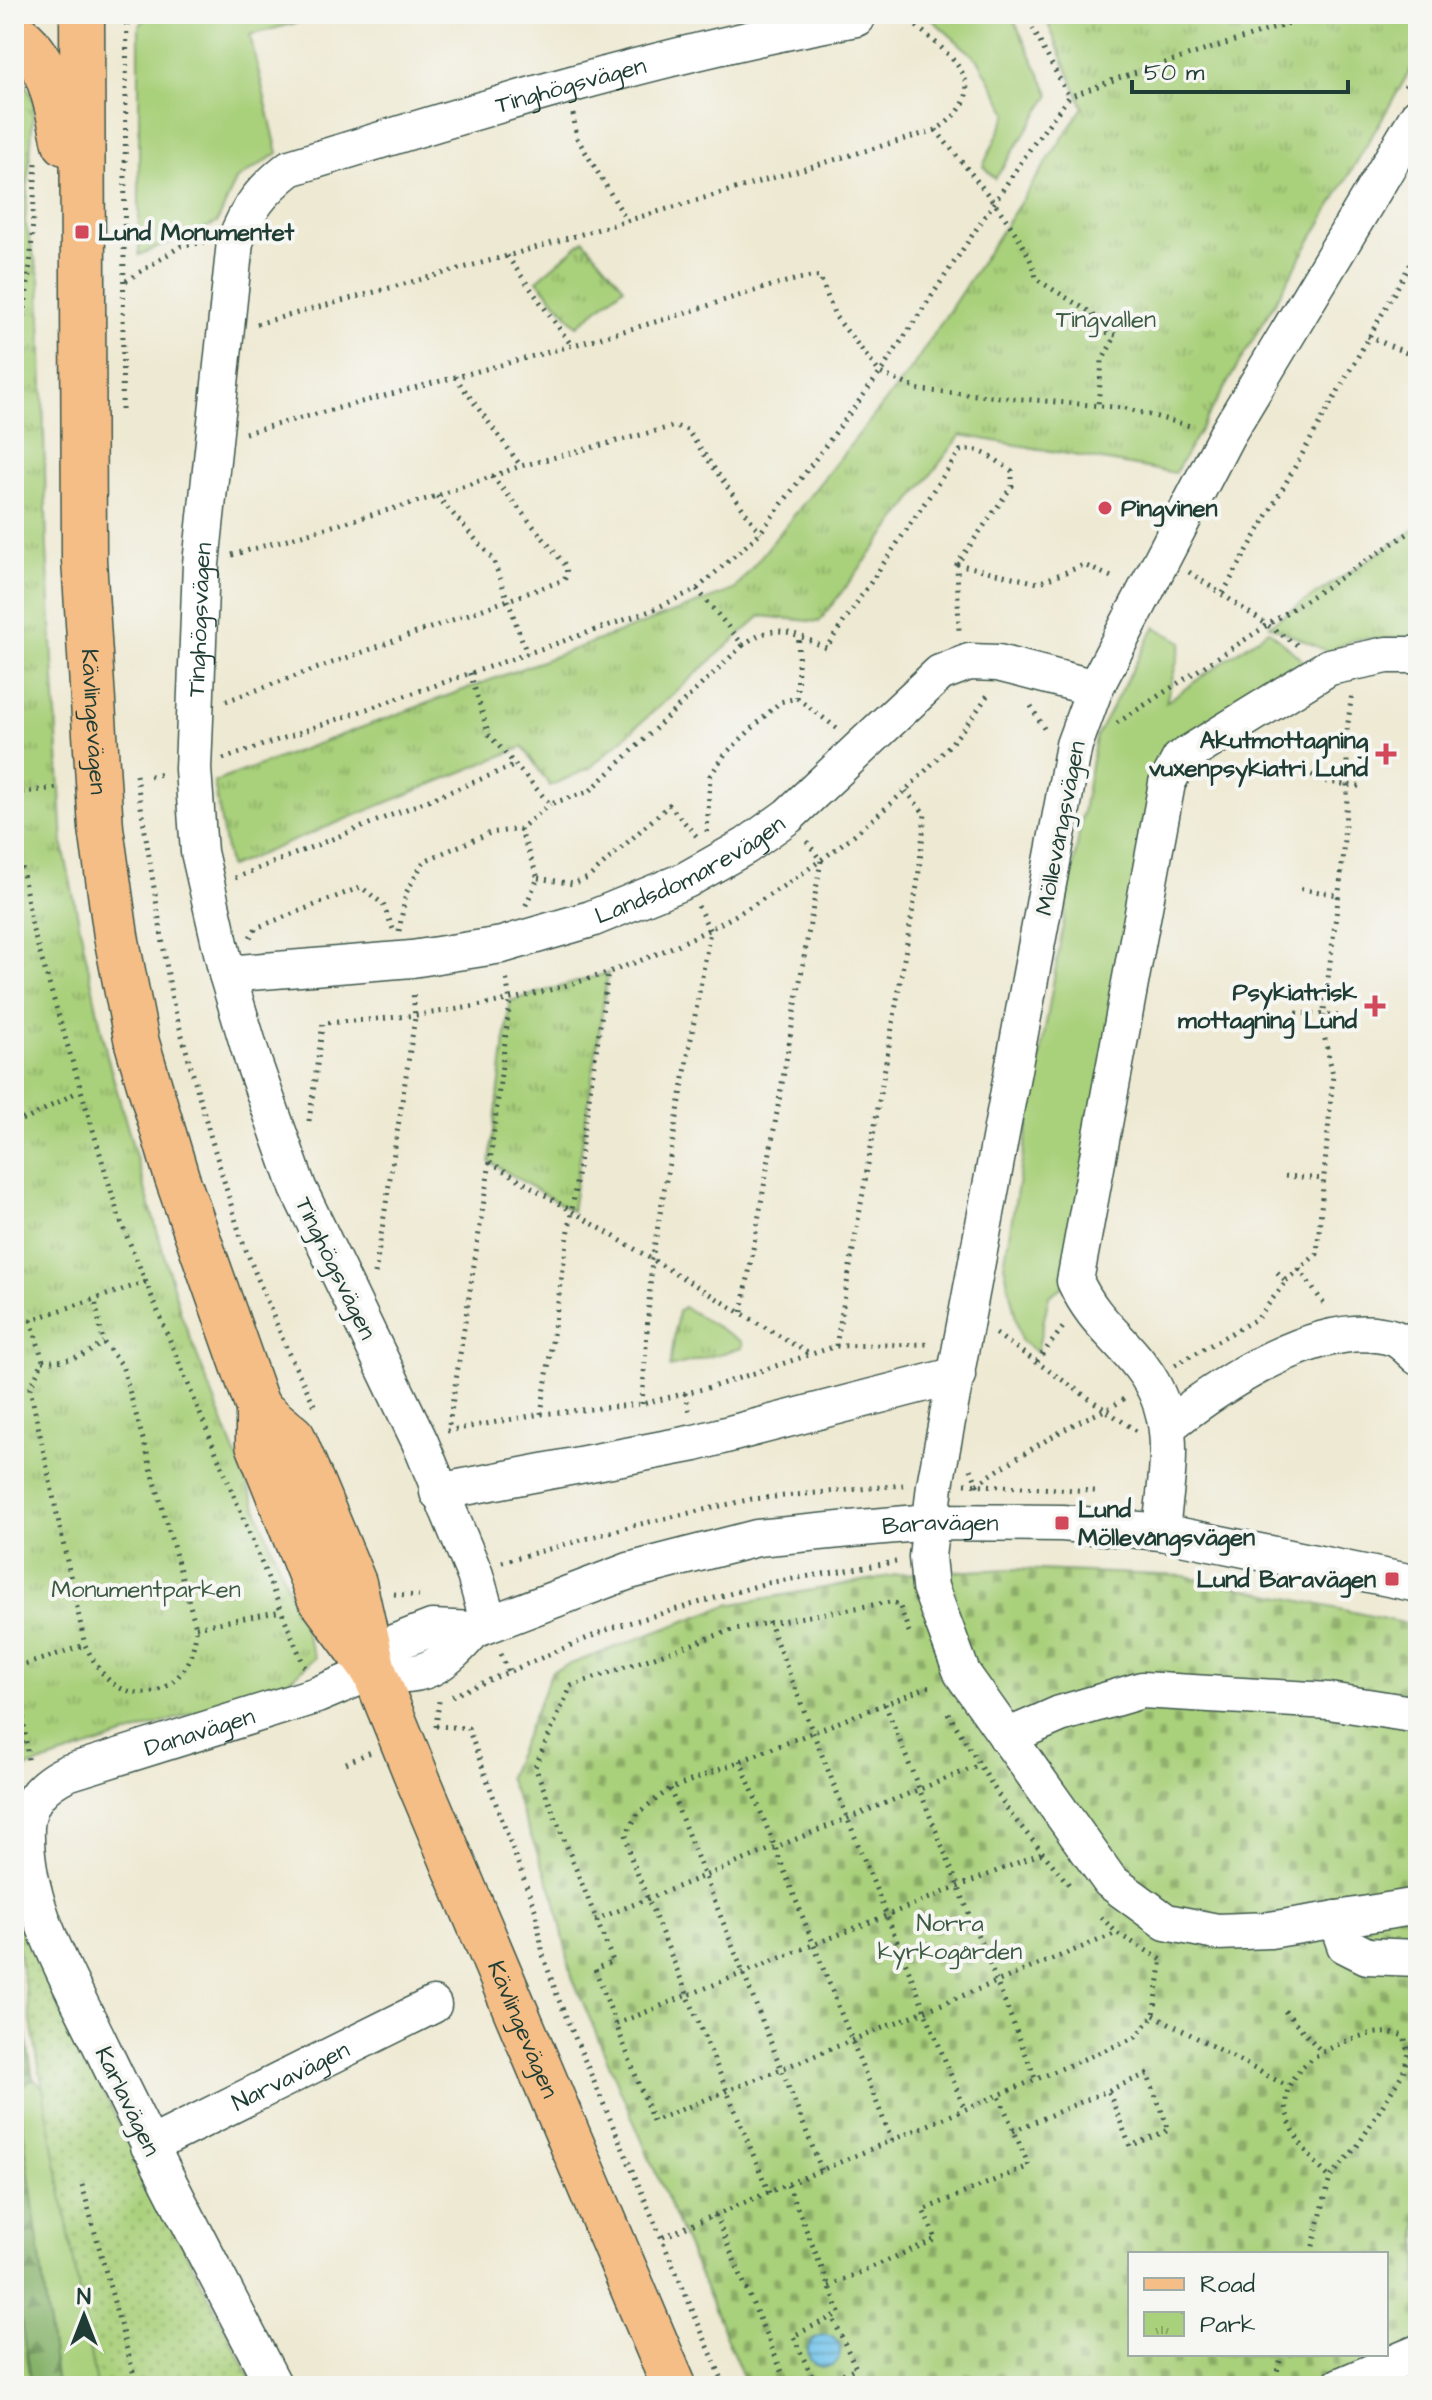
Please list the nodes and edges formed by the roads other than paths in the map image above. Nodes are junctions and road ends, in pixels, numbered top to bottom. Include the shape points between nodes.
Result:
1 (82, 14) edge
2 (856, 18) dead end
3 (14, 33) edge
4 (1418, 116) edge
5 (82, 213) junction
6 (1418, 655) edge
7 (1095, 688) junction
8 (236, 959) junction
9 (1418, 1357) edge
10 (961, 1358) junction
11 (1170, 1436) junction
12 (438, 1492) junction
13 (930, 1522) junction
14 (1161, 1532) junction
15 (1418, 1584) edge
16 (482, 1627) junction
17 (374, 1671) junction
18 (1418, 1715) edge
19 (1007, 1737) junction
20 (32, 1801) joint
21 (1418, 1906) edge
22 (1336, 1919) junction
23 (1418, 1958) edge
24 (433, 2005) dead end
25 (149, 2146) junction
26 (1418, 2353) edge
27 (274, 2386) edge
28 (674, 2386) edge
29 (1340, 2386) edge

1 - 5 main road, Kävlingevägen
2 - 8 street, Tinghögsvägen via 761,35 290,168 246,212 235,242 201,564 193,769 207,889
3 - 5 main road via 30,44 50,81
4 - 7 street, Möllevångsvägen via 1226,436
5 - 17 main road, Kävlingevägen via 84,560 101,828 137,1043 177,1178 258,1408 293,1437 354,1583
6 - 11 street via 1343,664 1180,759 1167,783 1075,1281 1084,1300 1150,1380
7 - 8 street, Landsdomarevägen via 998,663 969,662 940,673 788,816 746,846 686,880 591,919 502,945 412,959
7 - 10 street, Möllevångsvägen via 1074,745
8 - 12 street, Tinghögsvägen via 254,1064 298,1188 364,1326 434,1436
9 - 11 street via 1396,1338 1338,1335 1277,1356 1207,1395
10 - 12 street via 695,1443
10 - 13 street, Möllevångsvägen
11 - 14 street
12 - 16 street, Tinghögsvägen via 475,1575
13 - 14 street, Baravägen via 1062,1523
13 - 16 street, Baravägen via 757,1538 629,1571
13 - 19 street, Möllevångsvägen via 927,1557 941,1682
14 - 15 street, Baravägen
16 - 17 street, Baravägen via 448,1661 402,1678
17 - 20 street, Danavägen via 317,1695 67,1773 47,1783
17 - 28 main road, Kävlingevägen
18 - 19 street via 1329,1701 1142,1690 1060,1714
19 - 22 street, Möllevångsvägen via 1110,1881 1166,1922 1217,1932
20 - 25 street, Karlavägen via 26,1826 38,1912
21 - 22 street
22 - 23 street via 1345,1945 1367,1956
24 - 25 street, Narvavägen
25 - 27 street, Karlavägen
26 - 29 street

